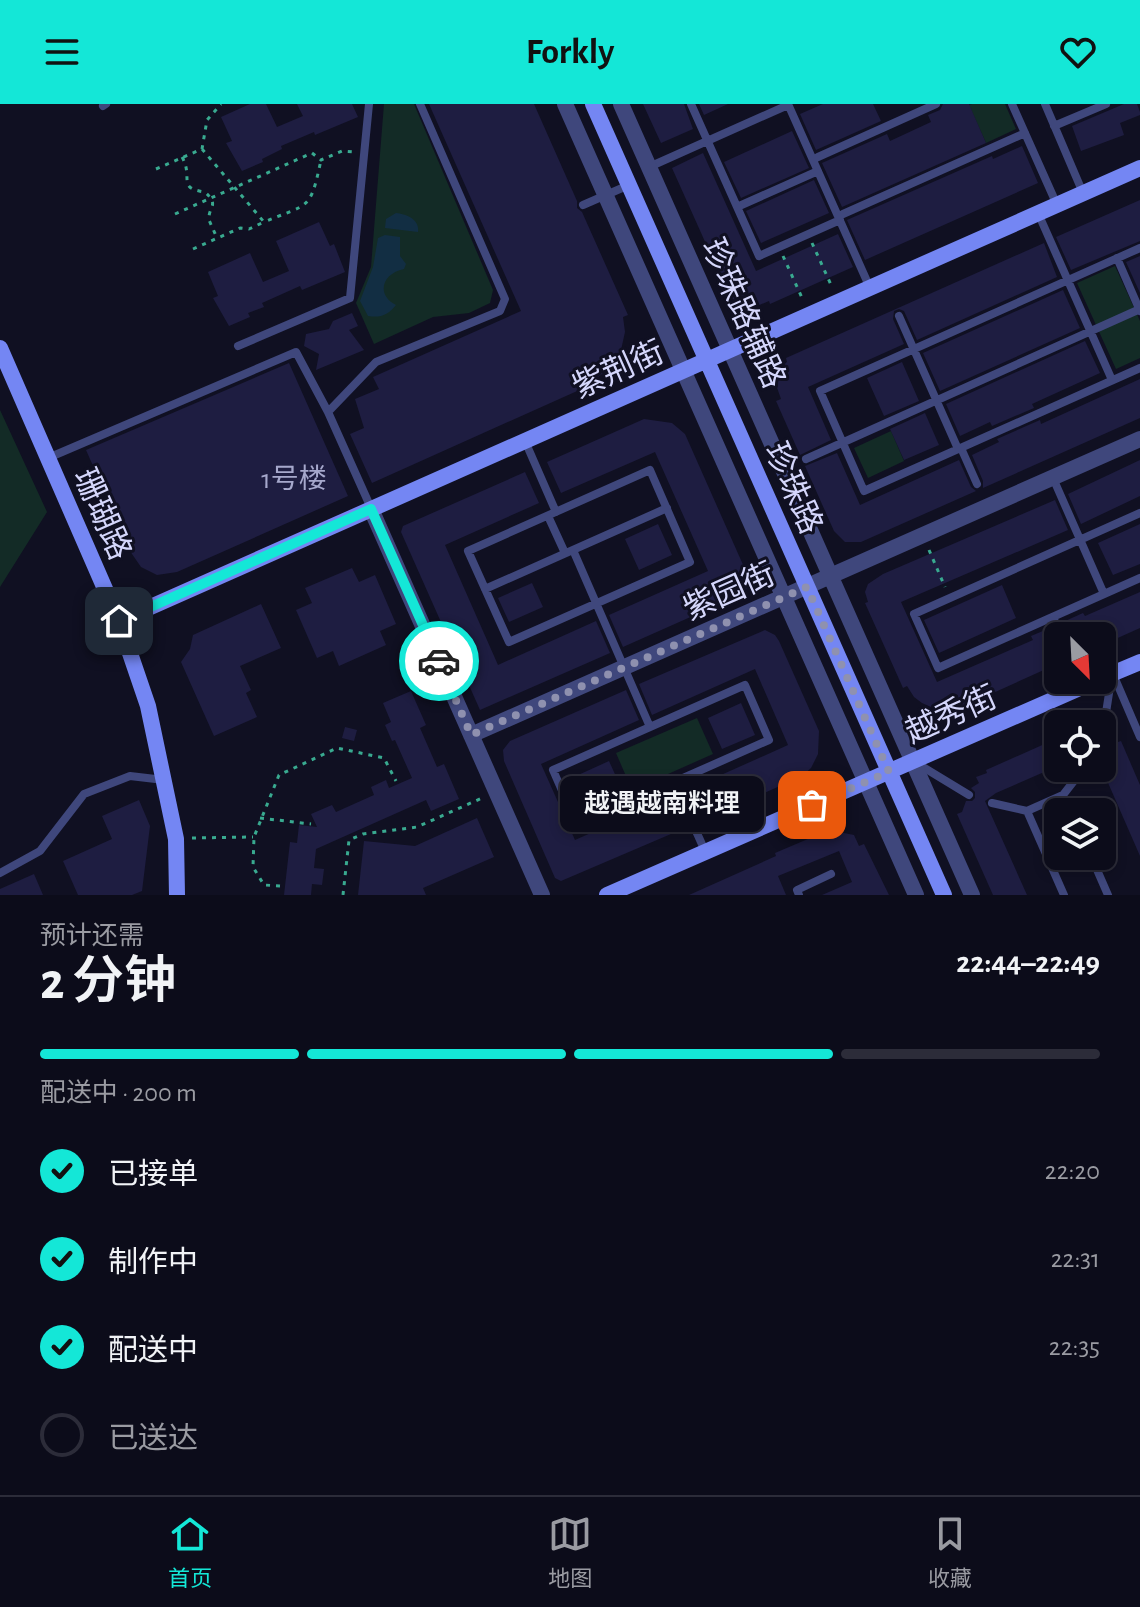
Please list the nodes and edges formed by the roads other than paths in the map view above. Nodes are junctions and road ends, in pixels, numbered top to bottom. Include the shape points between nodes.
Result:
1 (369, 104) edge
2 (420, 104) edge
3 (565, 104) edge
4 (593, 104) edge
5 (621, 104) edge
6 (691, 104) edge
7 (788, 104) edge
8 (936, 104) edge
9 (1012, 104) edge
10 (1045, 104) edge
11 (1106, 104) edge
12 (1054, 126) junction
13 (1025, 133) junction
14 (707, 141) junction
15 (818, 157) dead end
16 (649, 167) junction
17 (1140, 168) edge
18 (818, 171) junction
19 (629, 185) junction
20 (1083, 193) junction
21 (605, 195) junction
22 (583, 205) dead end
23 (1057, 205) junction
24 (737, 207) junction
25 (1038, 213) junction
26 (842, 217) junction
27 (1140, 248) edge
28 (1117, 258) junction
29 (1067, 280) junction
30 (870, 288) junction
31 (1140, 310) edge
32 (899, 316) dead end
33 (1090, 331) junction
34 (238, 346) dead end
35 (0, 348) edge
36 (914, 349) junction
37 (730, 350) junction
38 (706, 360) junction
39 (1140, 368) edge
40 (683, 370) junction
41 (1112, 380) junction
42 (937, 400) junction
43 (328, 412) junction
44 (1140, 439) edge
45 (525, 441) junction
46 (843, 442) junction
47 (960, 448) junction
48 (48, 458) junction
49 (806, 459) dead end
50 (1053, 478) junction
51 (977, 484) dead end
52 (667, 508) junction
53 (371, 509) junction
54 (1140, 513) edge
55 (552, 514) junction
56 (1080, 540) junction
57 (569, 552) junction
58 (830, 576) junction
59 (1140, 578) edge
60 (807, 587) junction
61 (485, 589) junction
62 (1104, 594) junction
63 (784, 597) junction
64 (596, 604) junction
65 (1053, 617) junction
66 (119, 621) junction
67 (1055, 622) edge
68 (1140, 662) edge
69 (624, 668) junction
70 (1116, 672) edge
71 (1063, 694) edge
72 (1106, 694) edge
73 (650, 727) junction
74 (471, 735) junction
75 (1140, 737) edge
76 (912, 761) junction
77 (889, 772) junction
78 (165, 780) junction
79 (674, 782) junction
80 (865, 782) junction
81 (1073, 782) edge
82 (969, 795) dead end
83 (1063, 795) junction
84 (1064, 798) edge
85 (992, 803) dead end
86 (1027, 811) junction
87 (705, 852) junction
88 (1097, 870) edge
89 (0, 873) edge
90 (831, 874) dead end
91 (177, 895) edge
92 (542, 895) edge
93 (607, 895) edge
94 (799, 895) edge
95 (916, 895) edge
96 (943, 895) edge
97 (972, 895) edge
98 (1064, 895) edge
99 (1108, 895) edge

1 - 34 lane via 350,298
2 - 43 lane via 505,299 500,311 376,362
3 - 21 street
4 - 19 street, 珍珠路
5 - 16 street, 珍珠路辅路
6 - 14 lane
7 - 14 lane
7 - 18 lane
8 - 15 lane
9 - 13 lane
10 - 12 lane
11 - 12 lane
12 - 20 lane
13 - 23 lane
13 - 26 lane
14 - 16 lane
14 - 24 lane
16 - 37 street, 珍珠路辅路
17 - 20 street, 紫荆街
18 - 24 lane
18 - 26 lane
19 - 21 lane
19 - 38 street, 珍珠路
20 - 23 street, 紫荆街
21 - 22 lane
21 - 40 street
23 - 25 street, 紫荆街
24 - 26 lane via 759,256
25 - 29 lane
25 - 30 street, 紫荆街
26 - 30 lane
27 - 28 lane
28 - 29 lane
28 - 31 lane
29 - 33 lane
29 - 36 lane
30 - 37 street, 紫荆街
31 - 33 lane
32 - 36 lane
33 - 41 lane
33 - 42 lane
35 - 48 street, 珊瑚路
36 - 42 lane
36 - 46 lane via 820,391
37 - 38 street, 紫荆街
37 - 58 street, 珍珠路辅路
38 - 40 street, 紫荆街
38 - 60 street, 珍珠路
39 - 41 lane
40 - 45 street, 紫荆街
40 - 63 street
41 - 47 lane
42 - 46 lane
42 - 47 lane
43 - 48 lane via 296,352
43 - 53 lane
44 - 50 street, 紫园街
45 - 53 street, 紫荆街
45 - 55 lane
46 - 47 lane via 864,491
46 - 49 lane
47 - 51 lane
48 - 66 street, 珊瑚路
50 - 56 lane
50 - 58 street, 紫园街
52 - 55 lane via 650,470
52 - 57 lane
52 - 64 lane via 690,562
53 - 66 street, 紫荆街
53 - 74 street
54 - 56 lane
55 - 57 lane
55 - 61 lane via 468,551
56 - 62 lane
56 - 65 lane via 914,614 938,668
57 - 61 lane
57 - 64 lane
58 - 60 street, 紫园街
58 - 76 street, 珍珠路辅路
59 - 62 lane
60 - 63 street, 紫园街
60 - 77 street, 珍珠路
61 - 64 lane via 509,642
62 - 65 lane
63 - 69 street, 紫园街
63 - 80 street
64 - 69 lane
65 - 67 lane
66 - 78 street, 珊瑚路 via 148,706
68 - 70 street, 越秀街
69 - 73 lane
69 - 74 street, 紫园街
71 - 76 street, 越秀街
72 - 75 lane
73 - 79 lane via 745,685 769,740
73 - 79 lane via 553,770 559,784 577,825
74 - 92 street
76 - 77 street, 越秀街
76 - 82 lane
76 - 97 street, 珍珠路辅路
77 - 80 street, 越秀街
77 - 96 street, 珍珠路
78 - 89 lane via 130,776 84,794 40,851
78 - 91 street, 珊瑚路 via 176,839
79 - 87 lane
80 - 87 street, 越秀街
80 - 95 street
81 - 83 lane
83 - 84 lane
83 - 86 lane
85 - 86 lane
86 - 98 lane
87 - 93 street, 越秀街
88 - 99 lane
90 - 94 lane via 797,890

